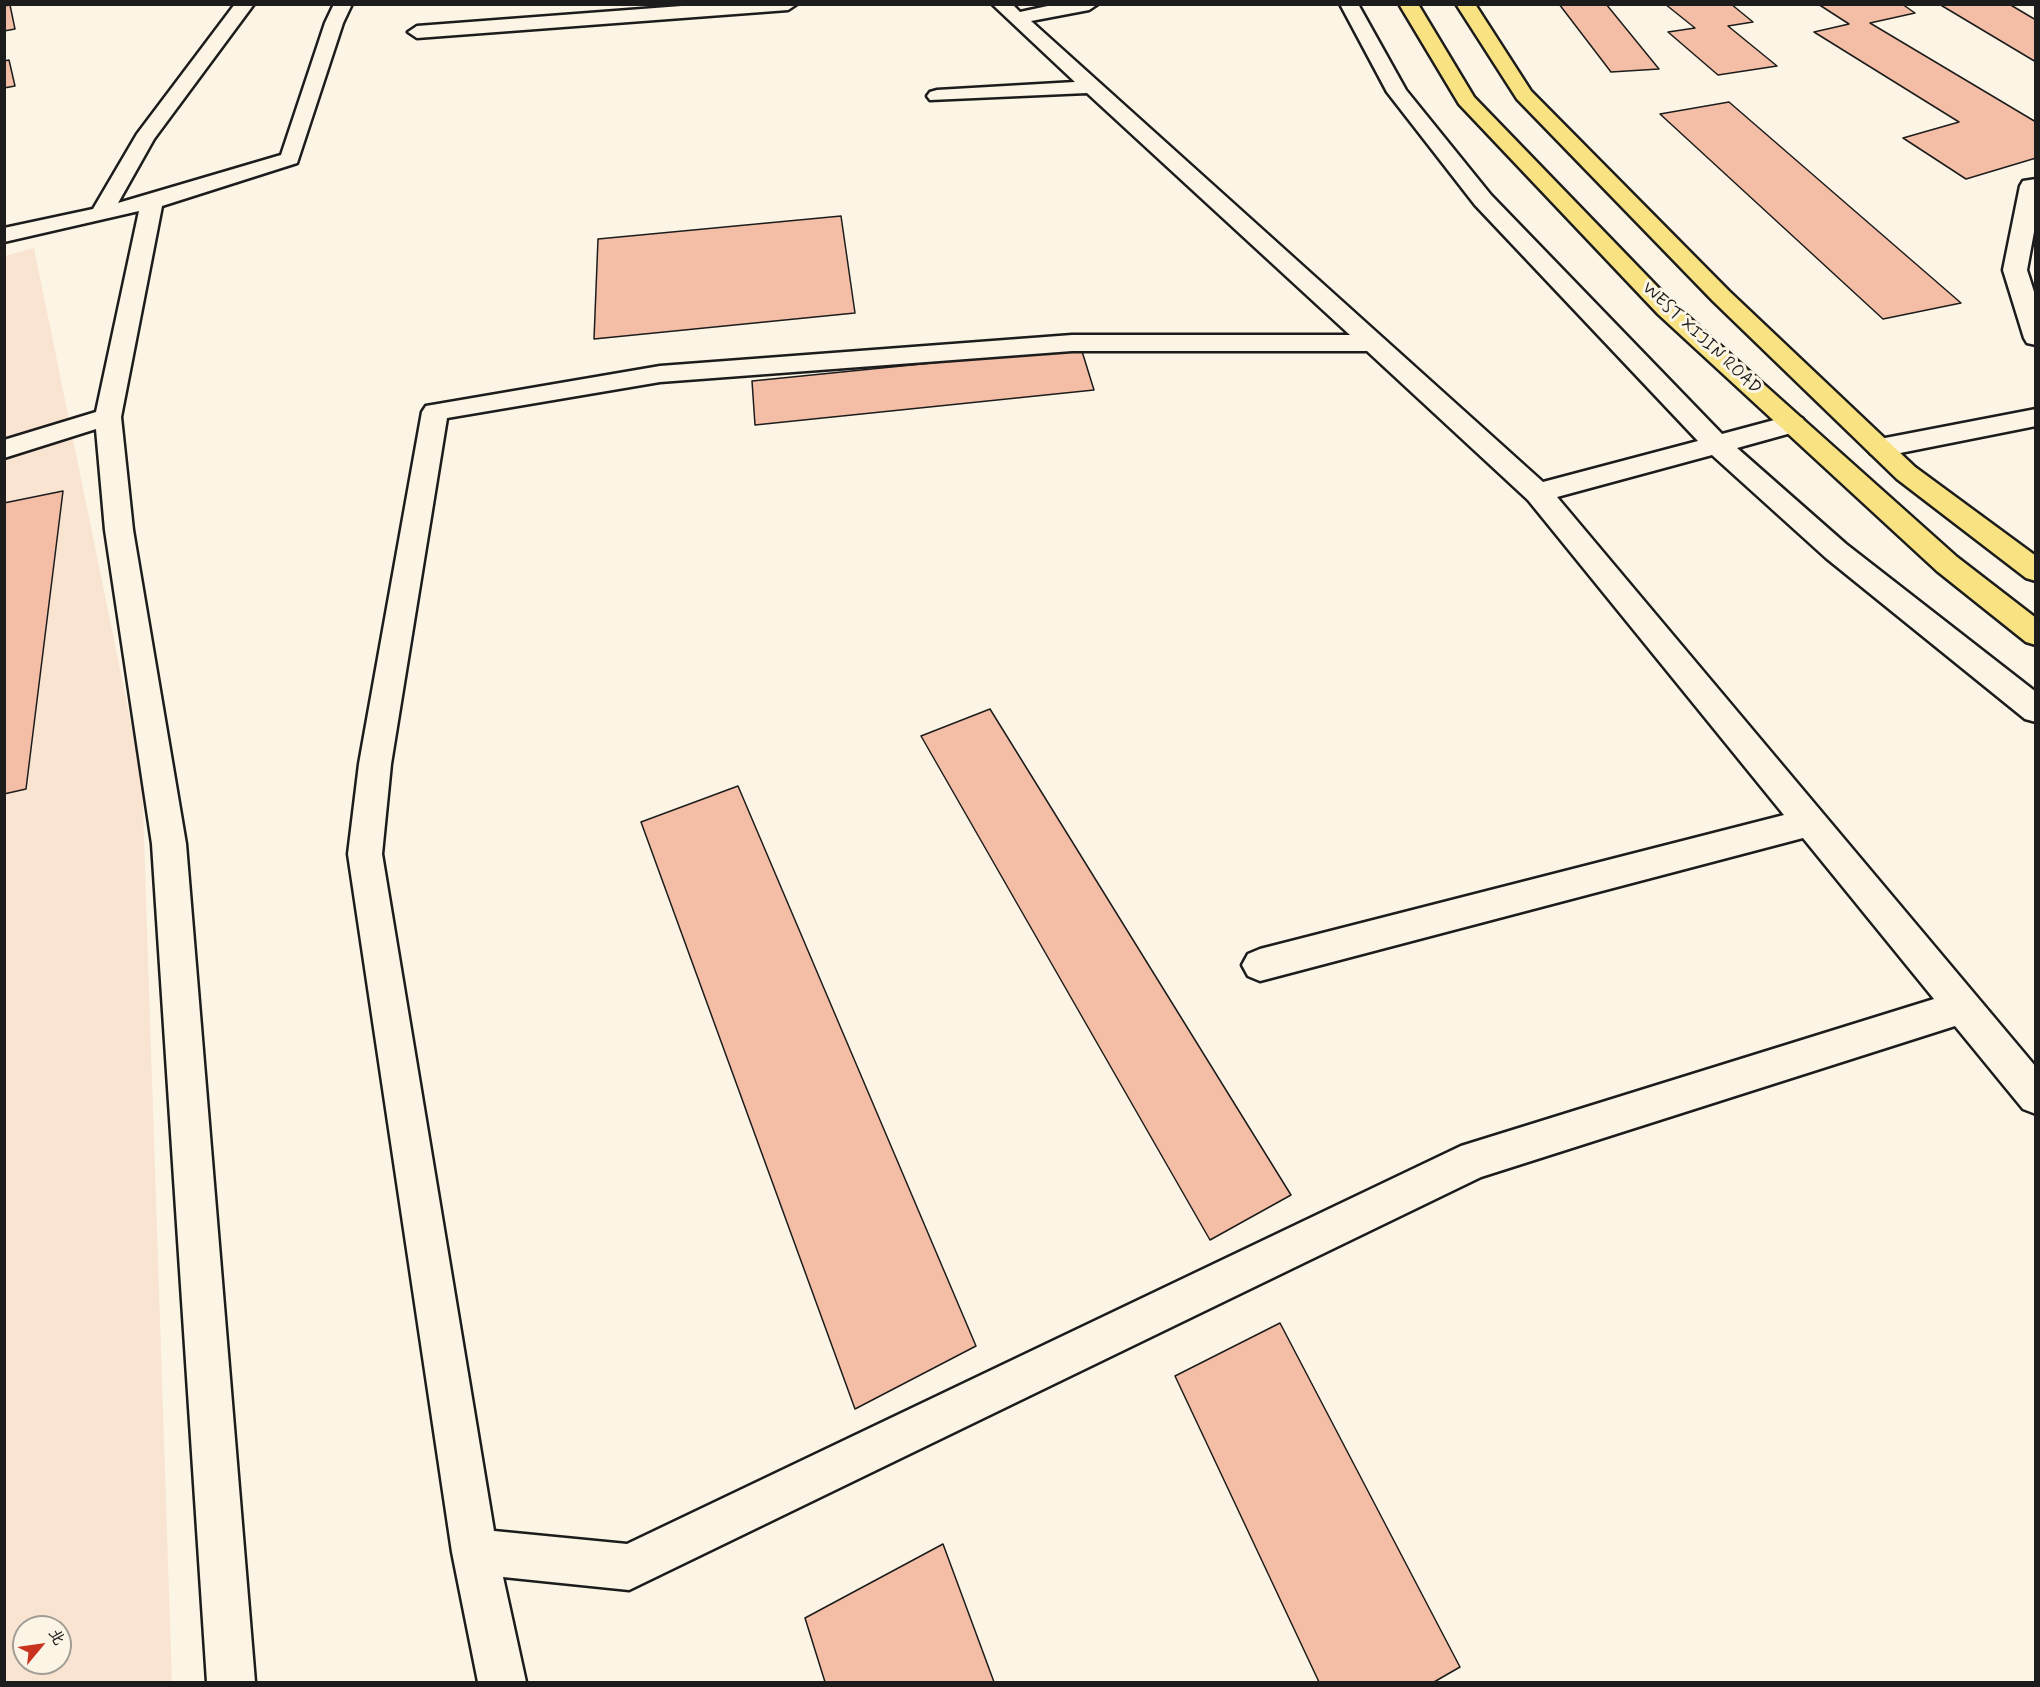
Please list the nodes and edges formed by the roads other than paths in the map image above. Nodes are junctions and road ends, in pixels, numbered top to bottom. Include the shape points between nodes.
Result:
1 (245, 4) edge
2 (344, 4) edge
3 (788, 4) edge
4 (1089, 4) edge
5 (1349, 4) edge
6 (1408, 4) edge
7 (1465, 4) edge
8 (1009, 11) edge
9 (571, 13) edge
10 (417, 32) dead end
11 (1092, 87) junction
12 (936, 96) dead end
13 (2036, 185) edge
14 (152, 202) junction
15 (101, 213) junction
16 (2031, 214) edge
17 (4, 235) edge
18 (2036, 338) edge
19 (1373, 343) junction
20 (108, 417) junction
21 (2036, 417) edge
22 (1793, 424) junction
23 (1717, 445) junction
24 (1880, 448) junction
25 (4, 449) edge
26 (1538, 493) junction
27 (2036, 571) edge
28 (2036, 634) edge
29 (2036, 710) edge
30 (1810, 822) junction
31 (1260, 965) dead end
32 (1962, 1007) junction
33 (2036, 1096) edge
34 (475, 1552) junction
35 (231, 1683) edge
36 (502, 1683) edge

1 - 15 street via 144,138
2 - 14 street via 334,23 290,159
3 - 9 street
4 - 8 street
5 - 23 street via 1397,92 1483,200
6 - 22 main road, WEST XIJIN ROAD via 1466,100 1666,309
7 - 24 main road, WEST XIJIN ROAD via 1524,95 1721,296
8 - 11 street
9 - 10 street
11 - 12 street
11 - 19 street
13 - 16 street via 2031,186
14 - 15 street
14 - 20 street
15 - 17 street
16 - 18 street via 2015,270
19 - 26 street
19 - 34 street via 1060,344 660,374 435,412 375,764 365,854
20 - 25 street
20 - 35 street via 119,530 169,844
21 - 24 street
22 - 23 street
22 - 28 main road, WEST XIJIN ROAD via 1947,564
23 - 26 street
23 - 29 street via 1836,551
24 - 27 main road, WEST XIJIN ROAD via 1906,473
26 - 30 street
30 - 31 street
30 - 32 street
32 - 33 street
32 - 34 street via 1474,1160 629,1567
34 - 36 street

